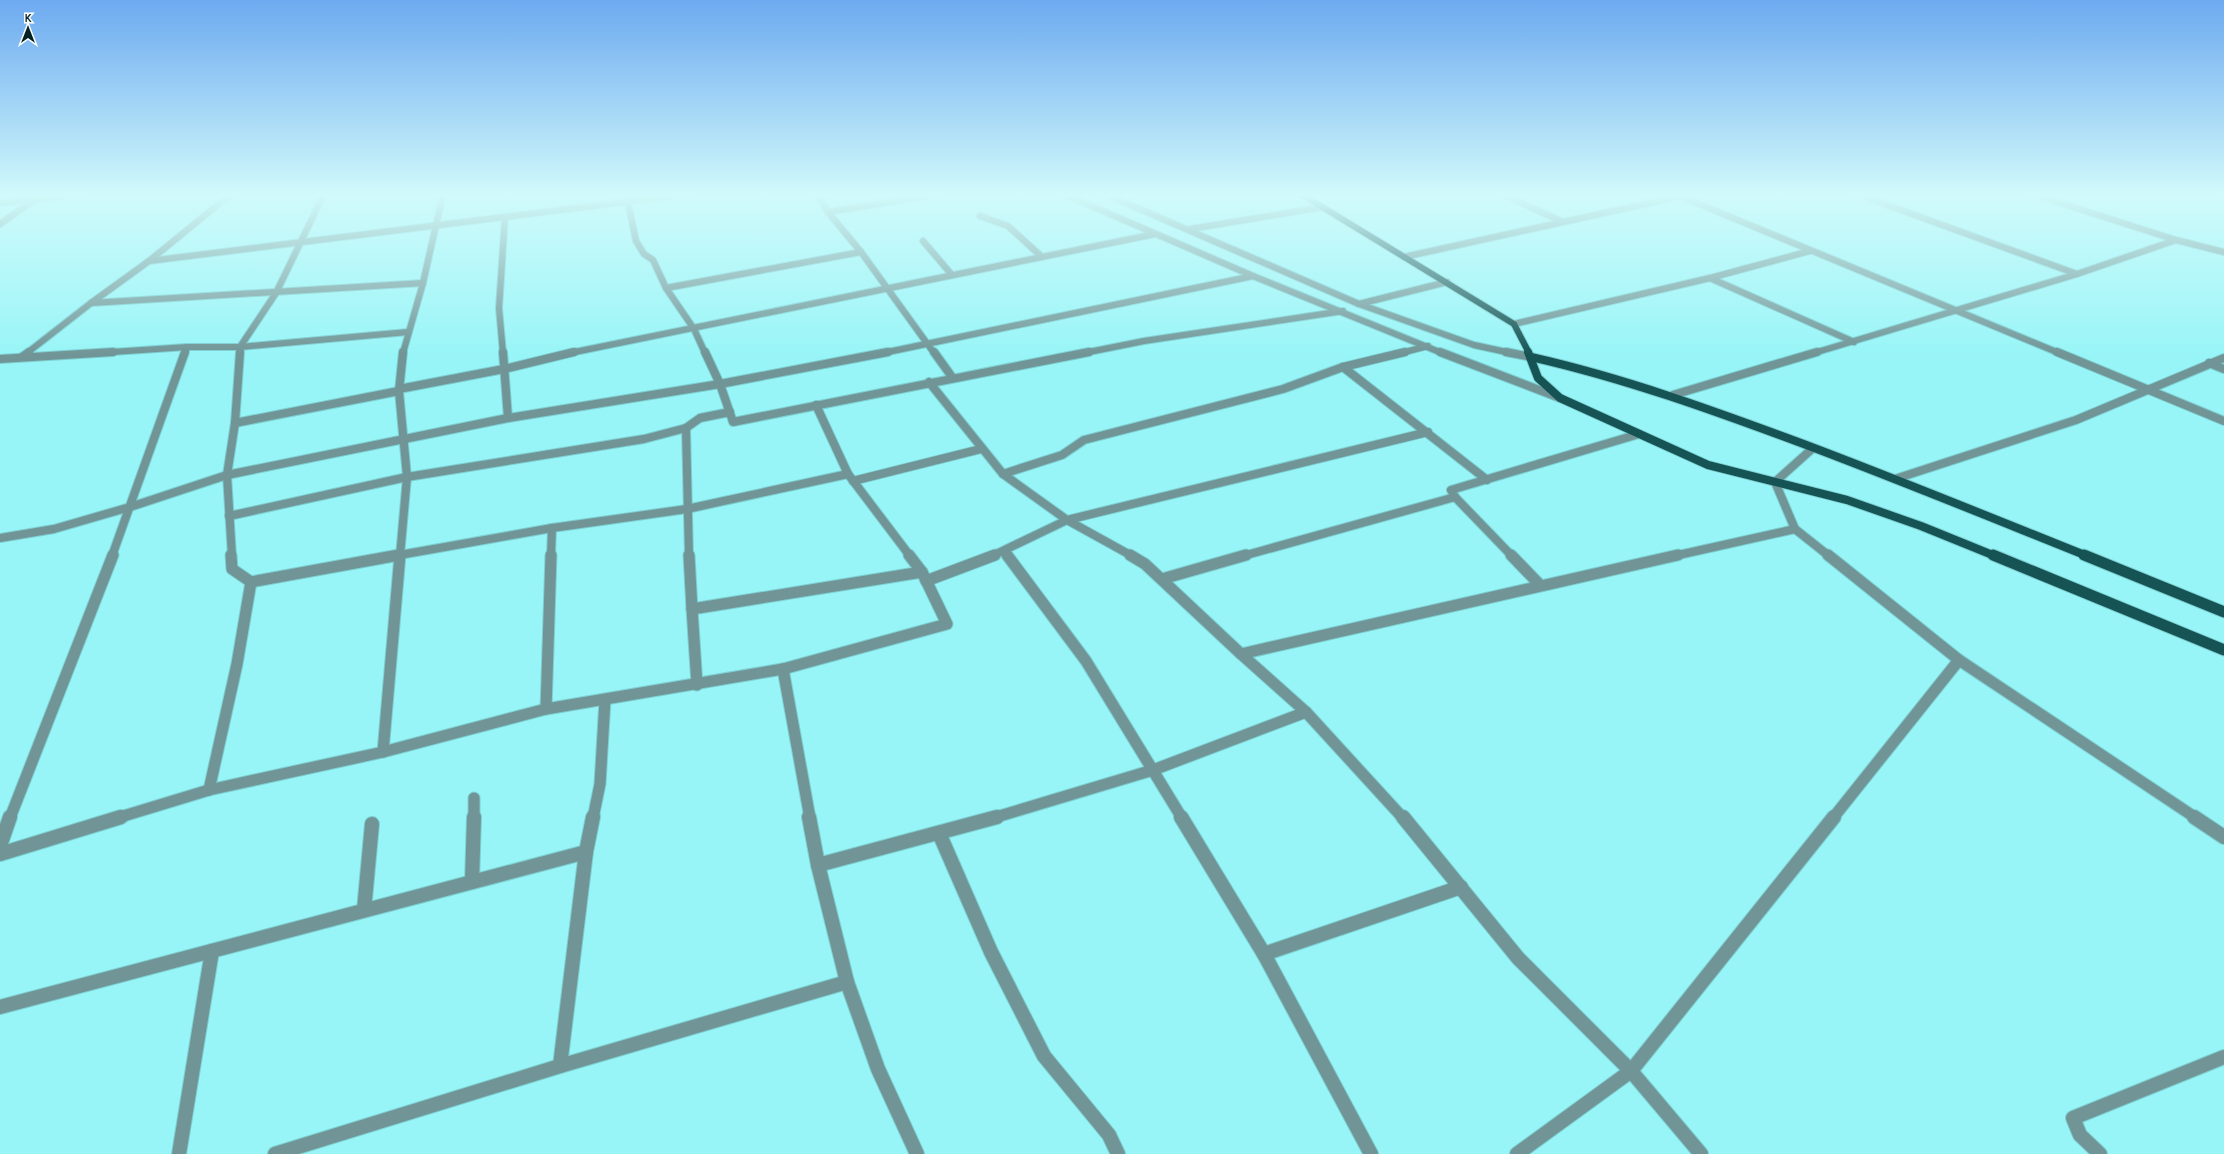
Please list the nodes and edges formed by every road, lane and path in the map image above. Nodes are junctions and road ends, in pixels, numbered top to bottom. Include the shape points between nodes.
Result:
1 (165, 248) edge
2 (255, 248) edge
3 (299, 248) edge
4 (431, 248) edge
5 (503, 248) edge
6 (640, 248) edge
7 (858, 248) edge
8 (929, 248) edge
9 (1032, 248) edge
10 (1087, 248) edge
11 (1187, 248) edge
12 (1232, 248) edge
13 (1389, 248) edge
14 (1446, 248) edge
15 (1803, 248) edge
16 (2005, 248) edge
17 (2153, 248) edge
18 (2207, 248) edge
19 (1810, 251) junction
20 (862, 252) junction
21 (2224, 252) edge
22 (1042, 257) junction
23 (1404, 257) junction
24 (149, 261) junction
25 (2077, 274) junction
26 (952, 275) junction
27 (1253, 276) junction
28 (1710, 278) junction
29 (1447, 282) junction
30 (423, 283) junction
31 (666, 288) junction
32 (887, 288) junction
33 (276, 293) junction
34 (92, 303) junction
35 (1359, 304) junction
36 (1957, 310) junction
37 (1343, 311) junction
38 (1514, 324) junction
39 (694, 329) junction
40 (408, 332) junction
41 (1854, 342) junction
42 (927, 344) junction
43 (1428, 346) junction
44 (187, 347) junction
45 (240, 347) junction
46 (22, 357) junction
47 (1531, 357) junction
48 (0, 358) edge
49 (2224, 358) edge
50 (2209, 363) junction
51 (1343, 367) junction
52 (2224, 368) edge
53 (504, 369) junction
54 (952, 378) junction
55 (929, 382) junction
56 (720, 384) junction
57 (2149, 389) junction
58 (399, 390) junction
59 (1673, 395) junction
60 (1560, 398) junction
61 (816, 405) junction
62 (730, 412) junction
63 (508, 418) junction
64 (2224, 421) edge
65 (235, 423) junction
66 (686, 428) junction
67 (1428, 432) junction
68 (1639, 434) junction
69 (404, 438) junction
70 (1813, 448) junction
71 (982, 449) junction
72 (1003, 474) junction
73 (226, 475) junction
74 (407, 477) junction
75 (850, 478) junction
76 (1895, 479) junction
77 (1487, 480) junction
78 (1775, 482) junction
79 (1456, 497) junction
80 (130, 507) junction
81 (687, 509) junction
82 (229, 516) junction
83 (1067, 520) junction
84 (552, 528) junction
85 (1795, 529) junction
86 (0, 538) edge
87 (1004, 552) junction
88 (400, 555) junction
89 (924, 576) junction
90 (1162, 578) junction
91 (251, 582) junction
92 (1540, 585) junction
93 (692, 609) junction
94 (2224, 612) edge
95 (2224, 650) edge
96 (1241, 654) junction
97 (1960, 660) junction
98 (783, 669) junction
99 (696, 685) junction
100 (605, 700) junction
101 (546, 709) junction
102 (1306, 712) junction
103 (383, 752) junction
104 (1152, 770) junction
105 (209, 790) junction
106 (474, 798) dead end
107 (372, 824) dead end
108 (939, 833) junction
109 (2224, 837) edge
110 (0, 846) edge
111 (586, 852) junction
112 (0, 854) edge
113 (818, 865) junction
114 (472, 882) junction
115 (1461, 887) junction
116 (364, 910) junction
117 (212, 950) junction
118 (1264, 954) junction
119 (848, 982) junction
120 (0, 1007) edge
121 (2224, 1057) edge
122 (560, 1066) junction
123 (1632, 1071) junction
124 (179, 1154) edge
125 (275, 1154) edge
126 (917, 1154) edge
127 (1118, 1154) edge
128 (1371, 1154) edge
129 (1517, 1154) edge
130 (1701, 1154) edge
131 (2100, 1154) edge

1 - 24 street
2 - 24 street
3 - 33 street
4 - 30 street
5 - 53 street via 499,308
6 - 31 street via 653,260
7 - 20 street
8 - 26 street
9 - 22 street
10 - 22 street
11 - 27 street
12 - 35 street
13 - 23 main road
14 - 23 street
15 - 19 street
16 - 25 street
17 - 25 street
18 - 21 street
19 - 28 street
19 - 36 street
20 - 31 street
20 - 32 street
22 - 26 street
23 - 29 main road
24 - 34 street
25 - 36 street
26 - 32 street
27 - 37 street
27 - 42 street
28 - 38 street
28 - 41 street
29 - 35 street
29 - 38 main road
30 - 33 street
30 - 40 street
31 - 39 street
32 - 39 street
32 - 42 street
33 - 34 street
33 - 45 street
34 - 46 street
35 - 47 street via 1474,345
36 - 41 street
36 - 57 street
37 - 43 street
37 - 54 street via 1144,341
38 - 47 main road
39 - 53 street via 589,348
39 - 56 street
40 - 45 street
40 - 58 street
41 - 59 street
42 - 54 street
42 - 56 street
43 - 51 street
43 - 60 street via 1457,360
44 - 45 street
44 - 46 street
44 - 80 street via 164,405
45 - 65 street
46 - 48 street
47 - 59 main road
47 - 60 main road via 1538,378
49 - 50 street
50 - 52 street
50 - 57 street
51 - 67 street
51 - 72 street via 1283,389 1084,440 1062,455
53 - 58 street
53 - 63 street via 507,375
54 - 55 street
55 - 61 street
55 - 71 street
56 - 62 street
56 - 63 street
57 - 64 street
57 - 76 street via 2076,420
58 - 65 street
58 - 69 street
59 - 70 main road
60 - 68 main road
61 - 62 street via 733,422
61 - 75 street
62 - 66 street via 700,418
63 - 69 street
65 - 73 street
66 - 74 street via 644,439
66 - 81 street
67 - 77 street
67 - 83 street
68 - 77 street
68 - 78 main road via 1708,465
69 - 73 street
69 - 74 street
70 - 76 main road
70 - 78 street
71 - 72 street
71 - 75 street
72 - 83 street
73 - 80 street
73 - 82 street
74 - 82 street
74 - 88 street
75 - 81 street
75 - 89 street
76 - 94 main road
77 - 79 street via 1451,490
78 - 85 street
78 - 95 main road via 1847,500 1921,526
79 - 90 street
79 - 92 street
80 - 86 street via 54,529
80 - 110 street via 25,772
81 - 84 street
81 - 93 street
82 - 91 street via 232,569
83 - 87 street
83 - 90 street via 1145,564
84 - 88 street
84 - 101 street
85 - 92 street
85 - 97 street
87 - 89 street
87 - 104 street via 1086,661
88 - 91 street
88 - 103 street
89 - 93 street
89 - 98 street via 947,624
90 - 96 street
91 - 105 street via 237,664
92 - 96 street
93 - 99 street
96 - 102 street
97 - 109 street
97 - 123 street
98 - 99 street
98 - 113 street
99 - 100 street
100 - 101 street
100 - 111 street via 600,784
101 - 103 street
102 - 104 street
102 - 115 street via 1391,803
103 - 105 street
104 - 108 street
104 - 118 street
105 - 112 street
106 - 114 street
107 - 116 street
108 - 113 street
108 - 127 street via 991,952 1044,1056 1109,1135
111 - 114 street
111 - 122 street
113 - 119 street
114 - 116 street
115 - 118 street
115 - 123 street via 1518,958
116 - 117 street
117 - 120 street
117 - 124 street
118 - 128 street
119 - 122 street
119 - 126 street via 878,1069
121 - 131 street via 2073,1118 2080,1135
122 - 125 street
123 - 129 street
123 - 130 street

